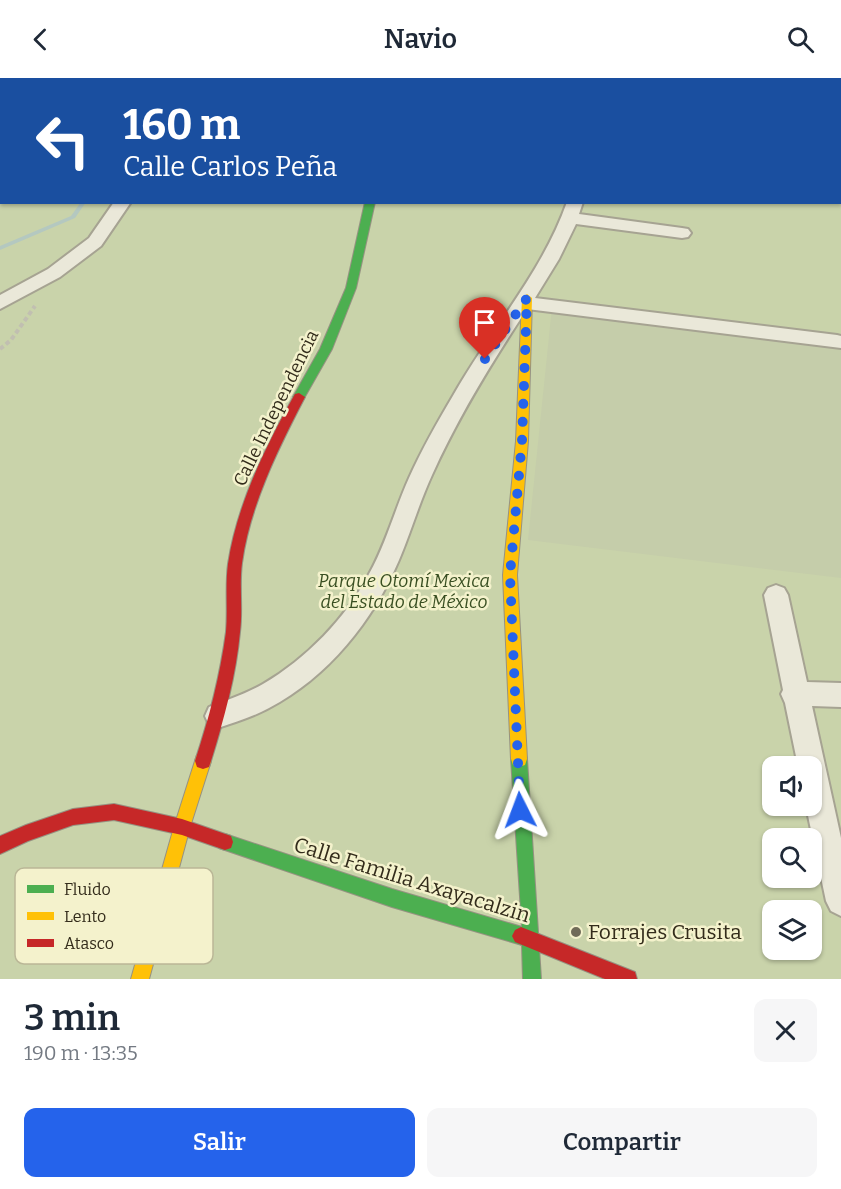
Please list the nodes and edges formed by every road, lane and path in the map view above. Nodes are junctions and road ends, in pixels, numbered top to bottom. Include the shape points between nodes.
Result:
1 (122, 204) edge
2 (370, 204) edge
3 (572, 210) edge
4 (682, 233) dead end
5 (527, 301) junction
6 (0, 303) edge
7 (837, 342) dead end
8 (776, 595) dead end
9 (794, 694) junction
10 (841, 695) edge
11 (219, 716) junction
12 (808, 756) edge
13 (822, 816) edge
14 (182, 827) junction
15 (0, 845) edge
16 (171, 868) edge
17 (841, 901) edge
18 (532, 939) junction
19 (144, 964) edge
20 (140, 979) edge
21 (532, 979) edge
22 (628, 979) edge

1 - 6 street via 95,242 54,273
2 - 11 street, Calle Independencia via 351,288 326,349 283,426 255,488 236,556 233,630
3 - 4 street
3 - 5 street
5 - 7 street
5 - 11 street via 471,382 429,458 390,559 354,618 311,664 262,699
5 - 18 street via 522,441 510,575 522,831
8 - 9 street
9 - 10 street
9 - 12 street
11 - 14 street, Calle Independencia
13 - 17 street
14 - 15 street, Calle Familia Axayacalzin via 114,812 73,817
14 - 16 street, Calle Independencia
14 - 18 street, Calle Familia Axayacalzin via 392,898
18 - 21 street
18 - 22 street, Calle Familia Axayacalzin
19 - 20 street, Calle Independencia

